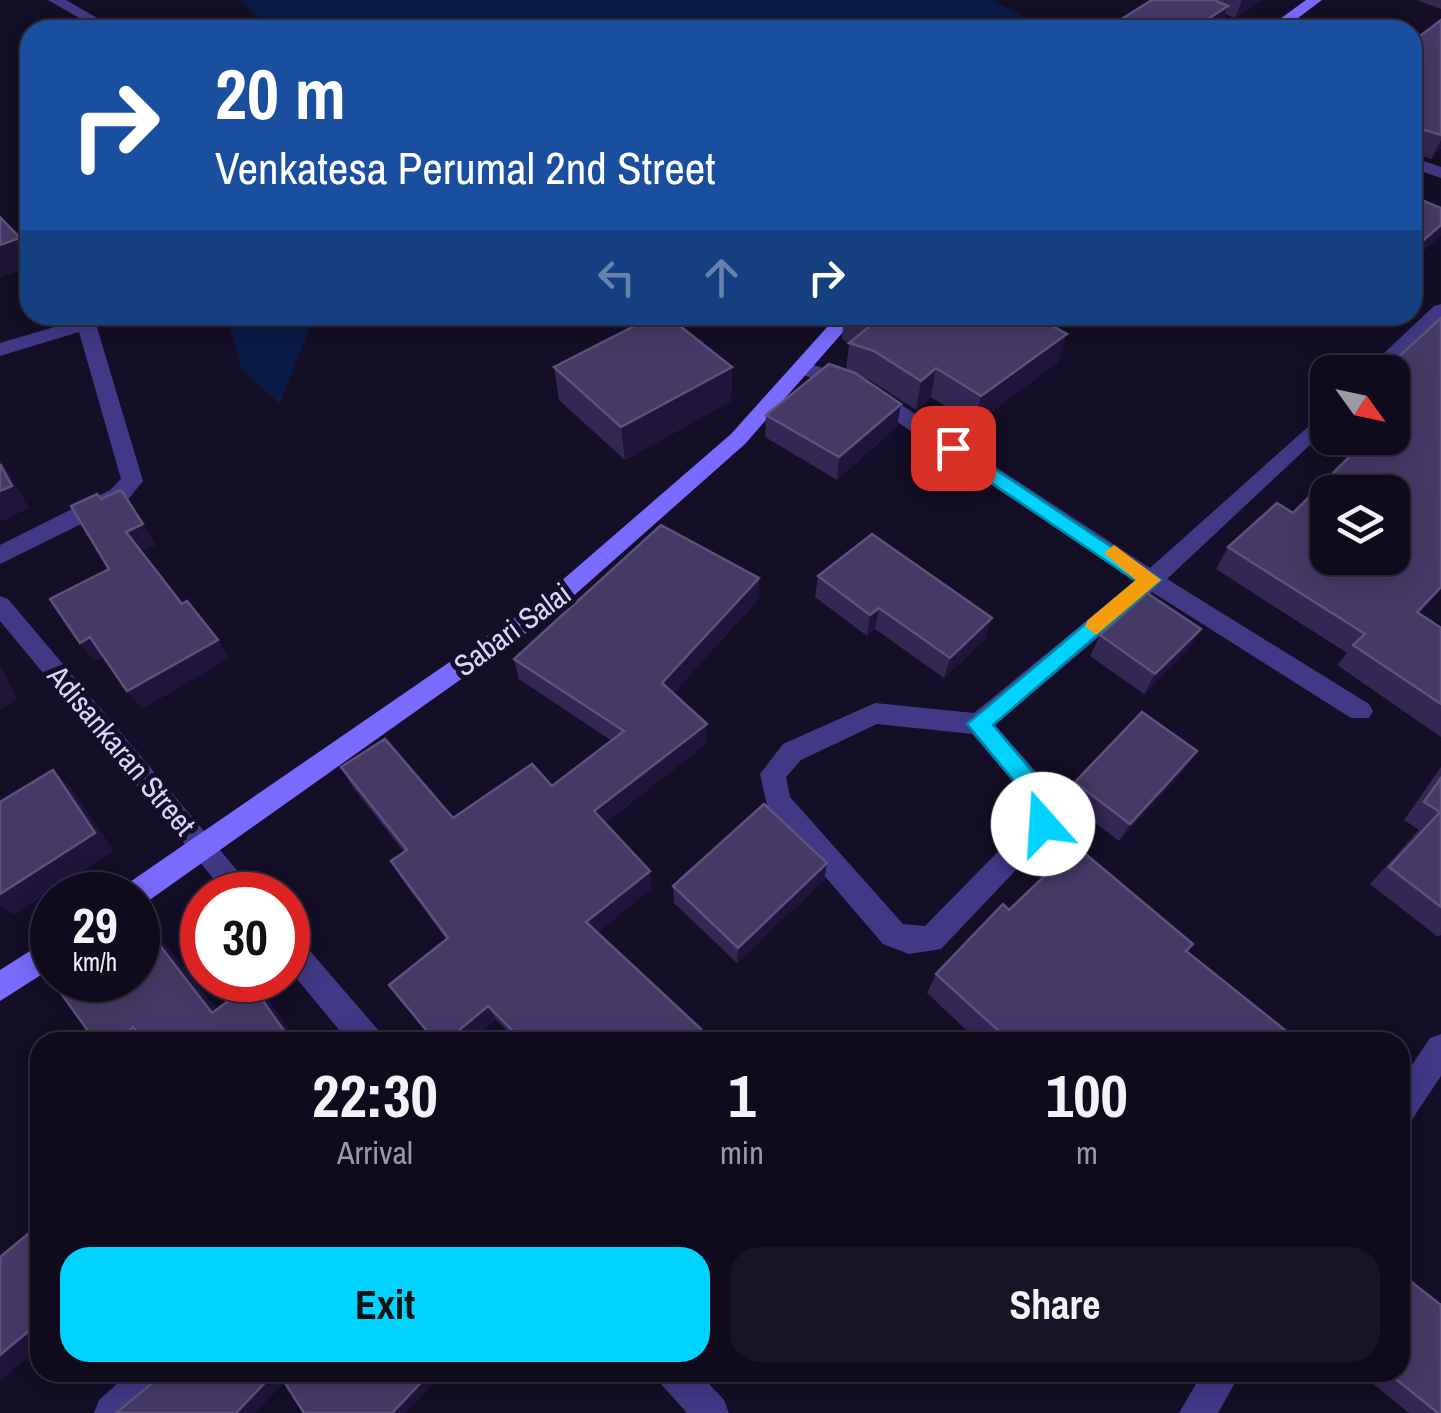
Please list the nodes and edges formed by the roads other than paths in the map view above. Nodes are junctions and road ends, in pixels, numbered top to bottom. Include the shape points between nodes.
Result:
1 (55, 0) edge
2 (1170, 0) edge
3 (1315, 0) edge
4 (92, 20) edge
5 (1221, 20) edge
6 (1286, 20) edge
7 (1441, 310) edge
8 (73, 325) edge
9 (89, 325) edge
10 (837, 325) edge
11 (0, 350) edge
12 (1392, 355) edge
13 (805, 368) junction
14 (1310, 433) edge
15 (0, 554) edge
16 (1151, 580) junction
17 (0, 605) edge
18 (1360, 711) dead end
19 (978, 724) junction
20 (203, 847) junction
21 (224, 872) edge
22 (160, 877) edge
23 (30, 966) edge
24 (310, 973) edge
25 (0, 987) edge
26 (360, 1032) edge
27 (1441, 1049) edge
28 (1410, 1095) edge
29 (146, 1382) edge
30 (683, 1382) edge
31 (1217, 1382) edge
32 (112, 1413) edge
33 (712, 1413) edge
34 (1197, 1413) edge

1 - 4 street
2 - 5 street
3 - 6 main road
7 - 12 street
8 - 11 street
9 - 15 street via 132,480 118,496
10 - 13 main road, Sabari Salai
13 - 16 street via 862,388
13 - 20 main road, Sabari Salai via 738,440 545,608
14 - 16 street
16 - 18 street
16 - 19 street
17 - 20 street, Adisankaran Street
19 - 19 street via 1046,802 1043,824 931,939 909,940 893,934 777,802 773,774 792,752 875,713
20 - 21 street, Adisankaran Street
20 - 22 main road, Sabari Salai
23 - 25 main road
24 - 26 street
27 - 28 street
29 - 32 street
30 - 33 street
31 - 34 street

